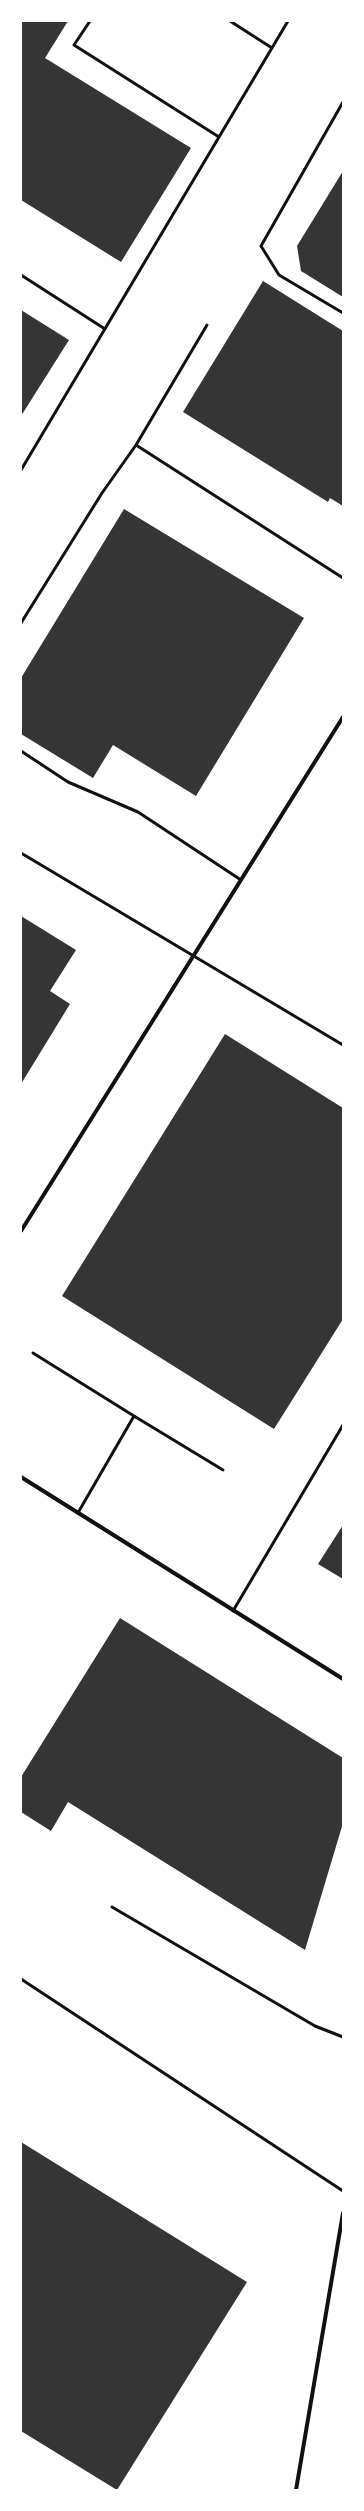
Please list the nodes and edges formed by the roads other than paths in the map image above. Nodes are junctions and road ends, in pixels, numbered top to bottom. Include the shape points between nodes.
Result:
1 (90, 21) edge
2 (230, 21) edge
3 (288, 21) edge
4 (272, 48) junction
5 (343, 102) edge
6 (219, 137) junction
7 (21, 275) edge
8 (343, 313) edge
9 (207, 325) dead end
10 (105, 329) junction
11 (136, 445) junction
12 (21, 470) edge
13 (343, 578) edge
14 (21, 623) edge
15 (343, 717) edge
16 (21, 751) edge
17 (21, 853) edge
18 (241, 880) junction
19 (193, 956) junction
20 (343, 1045) edge
21 (21, 1231) edge
22 (33, 1353) dead end
23 (134, 1416) junction
24 (343, 1425) edge
25 (223, 1470) dead end
26 (21, 1477) edge
27 (79, 1511) junction
28 (233, 1611) junction
29 (343, 1679) edge
30 (112, 1907) dead end
31 (21, 1980) edge
32 (343, 2038) edge
33 (343, 2191) edge
34 (343, 2213) edge
35 (296, 2490) edge

1 - 6 lane via 74,45
2 - 4 lane
3 - 4 lane
4 - 6 lane
5 - 8 lane via 261,246 279,275
6 - 10 lane
7 - 10 lane
9 - 11 lane
10 - 12 lane
11 - 13 lane
11 - 14 lane
15 - 18 street
16 - 18 lane via 68,782 138,812
17 - 19 lane
18 - 19 street
19 - 20 lane
19 - 21 street
22 - 23 lane
23 - 25 lane
23 - 27 lane
24 - 28 lane
26 - 27 street
27 - 28 street
28 - 29 street
30 - 32 lane via 315,2026
31 - 33 lane
34 - 35 street

